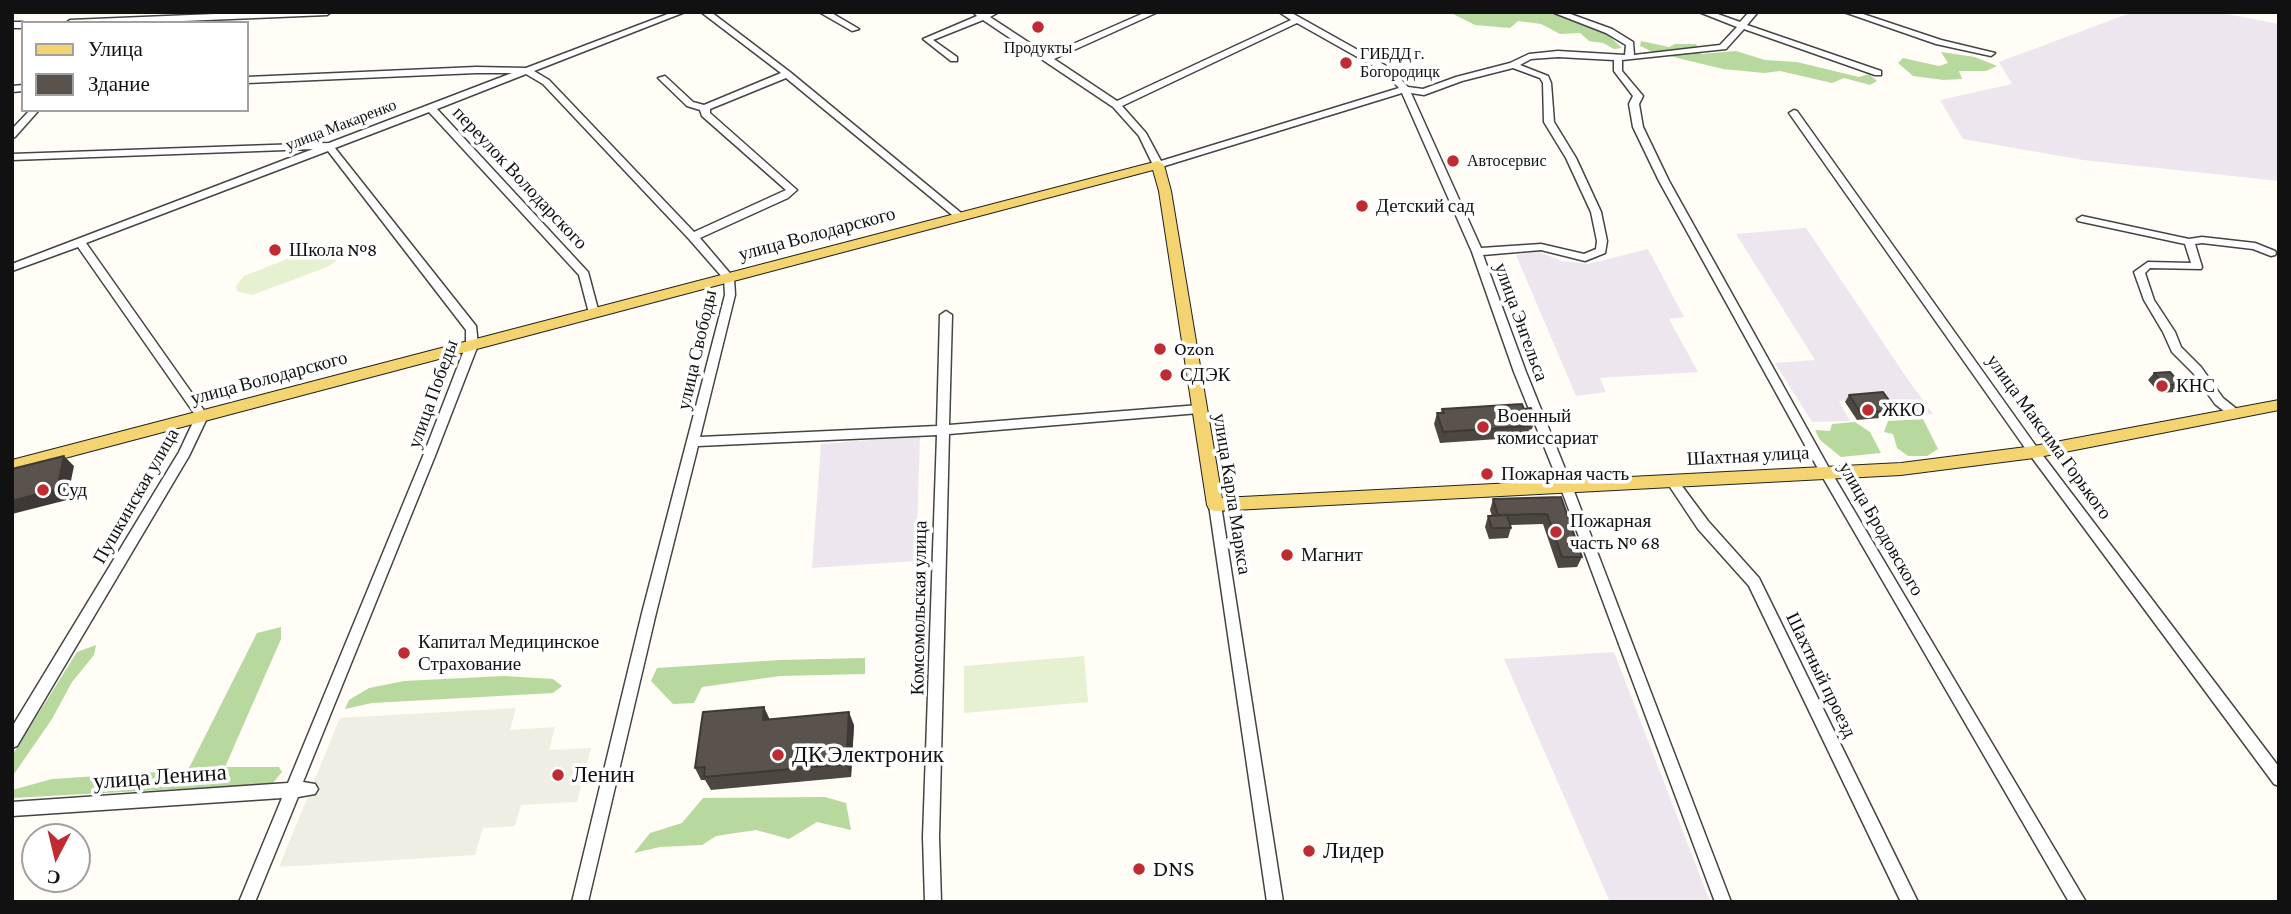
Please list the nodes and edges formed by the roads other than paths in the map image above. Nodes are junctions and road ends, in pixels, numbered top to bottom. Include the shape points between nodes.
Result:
1 (327, 12) edge
2 (681, 12) edge
3 (705, 12) edge
4 (823, 12) edge
5 (995, 12) edge
6 (1154, 12) edge
7 (1283, 12) edge
8 (1556, 12) edge
9 (1703, 12) edge
10 (1754, 12) edge
11 (1848, 12) edge
12 (980, 15) edge
13 (1298, 20) junction
14 (137, 21) edge
15 (1741, 26) junction
16 (855, 29) dead end
17 (1991, 54) dead end
18 (1624, 58) junction
19 (954, 59) dead end
20 (1047, 59) junction
21 (1513, 65) junction
22 (527, 71) junction
23 (1878, 73) dead end
24 (787, 74) junction
25 (662, 78) dead end
26 (248, 80) edge
27 (1405, 89) junction
28 (1116, 105) junction
29 (431, 108) junction
30 (705, 108) junction
31 (33, 112) edge
32 (1794, 113) dead end
33 (12, 135) edge
34 (329, 146) junction
35 (12, 157) edge
36 (1158, 165) junction
37 (961, 217) junction
38 (2082, 219) dead end
39 (693, 237) junction
40 (80, 242) junction
41 (2189, 242) junction
42 (1477, 252) junction
43 (2271, 253) dead end
44 (12, 268) edge
45 (729, 278) junction
46 (594, 313) junction
47 (946, 315) dead end
48 (472, 345) junction
49 (2279, 405) edge
50 (1199, 409) junction
51 (2234, 413) junction
52 (202, 416) junction
53 (942, 430) junction
54 (693, 442) junction
55 (2034, 452) junction
56 (12, 466) edge
57 (1826, 474) junction
58 (1672, 481) junction
59 (1566, 486) junction
60 (1214, 505) junction
61 (12, 741) edge
62 (2279, 779) edge
63 (310, 789) dead end
64 (291, 792) junction
65 (12, 809) edge
66 (247, 902) edge
67 (580, 902) edge
68 (933, 902) edge
69 (1275, 902) edge
70 (1723, 902) edge
71 (1910, 902) edge
72 (2078, 902) edge

1 - 14 street
2 - 22 street, улица Макаренко
3 - 24 street
4 - 16 street
5 - 12 street
6 - 20 street
7 - 13 street, улица Энгельса
8 - 18 street, улица Бродовского via 1609,30 1630,44
9 - 15 street
10 - 15 street
11 - 17 street
12 - 19 street via 927,39
12 - 20 street, улица Карла Маркса
13 - 27 street, улица Энгельса via 1387,69
13 - 28 street
15 - 18 street via 1723,47
15 - 23 street
18 - 21 street, улица Володарского via 1558,54 1529,57
18 - 57 street, улица Бродовского via 1618,71 1638,96 1634,104 1638,127 1664,181
20 - 28 street, улица Карла Маркса
21 - 27 street, улица Володарского via 1424,92
21 - 42 street via 1544,76 1549,122 1596,212 1601,251 1585,258 1541,247
22 - 26 street via 476,69
22 - 29 street, улица Макаренко
22 - 39 street, улица Свободы via 546,82
24 - 30 street
24 - 37 street
25 - 30 street via 690,104
27 - 36 street, улица Володарского
27 - 42 street, улица Энгельса
28 - 36 street, улица Карла Маркса via 1143,135
29 - 34 street, улица Макаренко
29 - 46 street, переулок Володарского via 584,274
30 - 39 street via 705,114 792,190
31 - 33 street
32 - 55 street, улица Максима Горького
34 - 35 street
34 - 40 street, улица Макаренко
34 - 48 street, улица Победы via 472,329
36 - 37 main road, улица Володарского
36 - 50 main road, улица Карла Маркса
37 - 45 main road, улица Володарского
38 - 41 street
39 - 45 street, улица Свободы
40 - 44 street, улица Макаренко
40 - 52 street, Пушкинская улица
41 - 43 street via 2255,246
41 - 51 street via 2197,267 2148,265 2139,272 2176,349
42 - 59 street, улица Энгельса
45 - 46 main road, улица Володарского
45 - 54 street, улица Свободы via 730,295
46 - 48 main road, улица Володарского
47 - 53 street, Комсомольская улица
48 - 52 main road, улица Володарского
48 - 64 street, улица Победы
49 - 51 main road, Шахтная улица
50 - 53 street
50 - 60 main road, улица Карла Маркса
51 - 55 main road, Шахтная улица
52 - 56 main road, улица Володарского
52 - 61 street, Пушкинская улица via 185,453
53 - 54 street
53 - 68 street, Комсомольская улица
54 - 67 street, улица Свободы
55 - 57 main road, Шахтная улица
55 - 62 street, улица Максима Горького
57 - 58 main road, Шахтная улица
57 - 72 street, улица Бродовского
58 - 59 main road, Шахтная улица
58 - 71 street, Шахтный проезд via 1703,525 1754,582
59 - 60 main road, Шахтная улица
59 - 70 street, улица Энгельса
60 - 69 street, улица Карла Маркса
63 - 64 street, улица Ленина
64 - 65 street, улица Ленина
64 - 66 street, улица Победы

